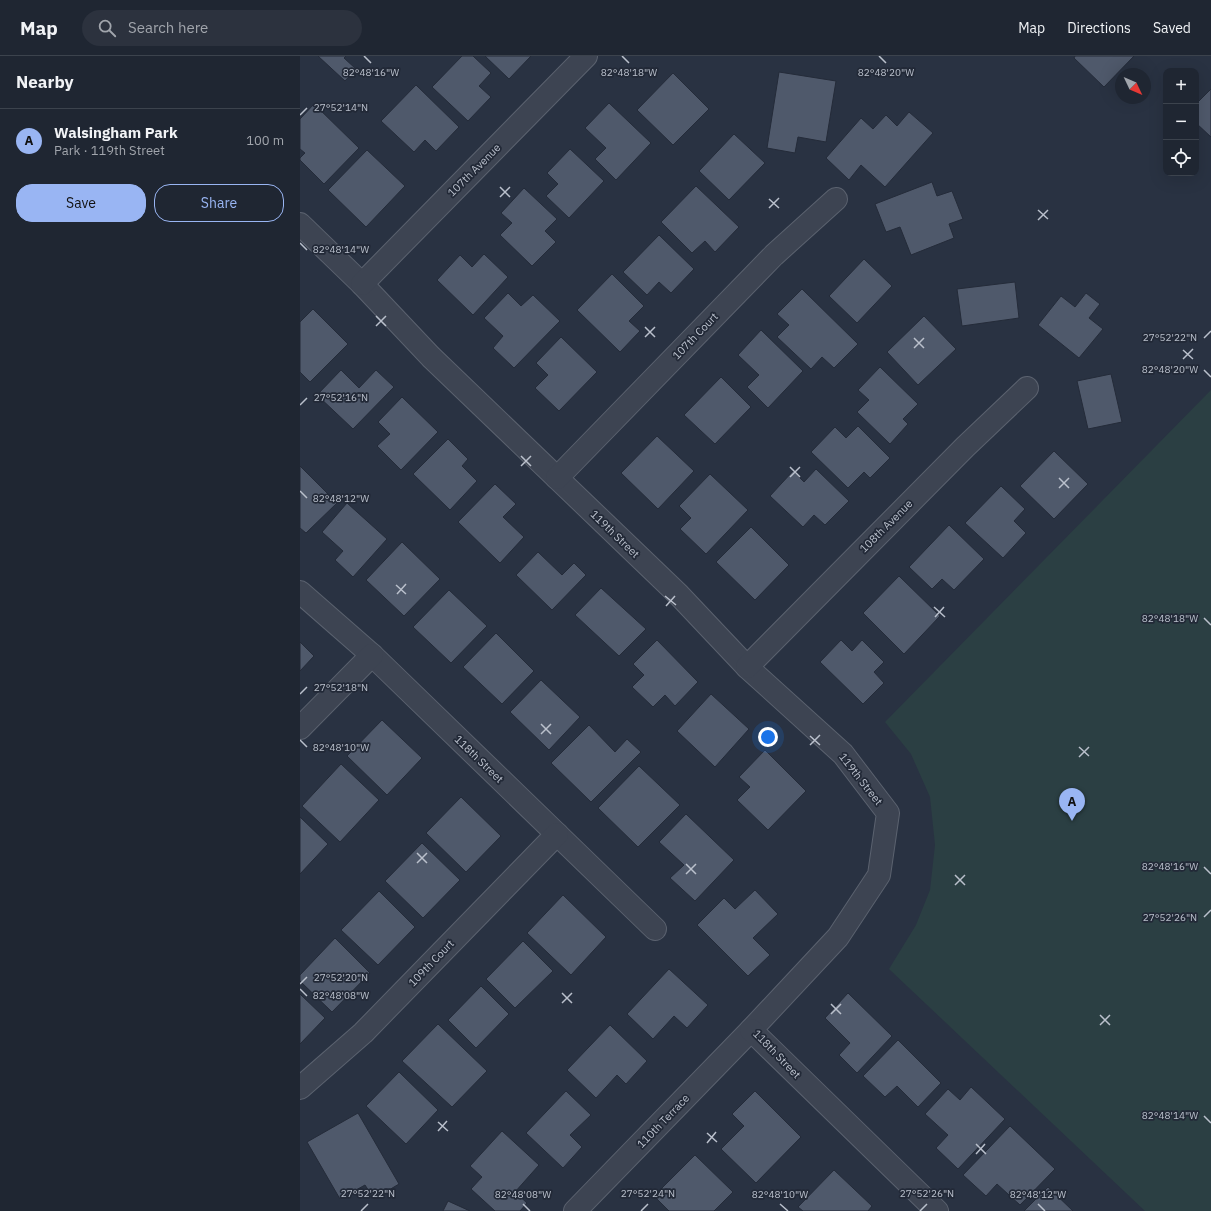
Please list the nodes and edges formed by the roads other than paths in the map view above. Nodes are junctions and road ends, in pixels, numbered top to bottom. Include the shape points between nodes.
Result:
1 (586, 56) edge
2 (836, 199) dead end
3 (300, 224) edge
4 (362, 284) junction
5 (1027, 388) dead end
6 (557, 478) junction
7 (300, 592) edge
8 (372, 655) junction
9 (747, 666) junction
10 (300, 728) edge
11 (557, 834) junction
12 (881, 863) joint
13 (655, 929) dead end
14 (751, 1030) junction
15 (300, 1088) edge
16 (929, 1208) edge
17 (575, 1211) edge

1 - 4 street, 107th Avenue
2 - 6 street, 107th Court via 774,255
3 - 4 street, 119th Street
4 - 6 street, 119th Street via 431,357
5 - 9 street, 108th Avenue
6 - 9 street, 119th Street
7 - 8 street, 118th Street
8 - 10 street
8 - 11 street, 118th Street
9 - 12 street, 119th Street via 843,754 888,813
11 - 13 street, 118th Street
11 - 15 street, 109th Court via 362,1033
12 - 14 street, 118th Street via 879,875 838,937
14 - 16 street, 118th Street
14 - 17 street, 110th Terrace

